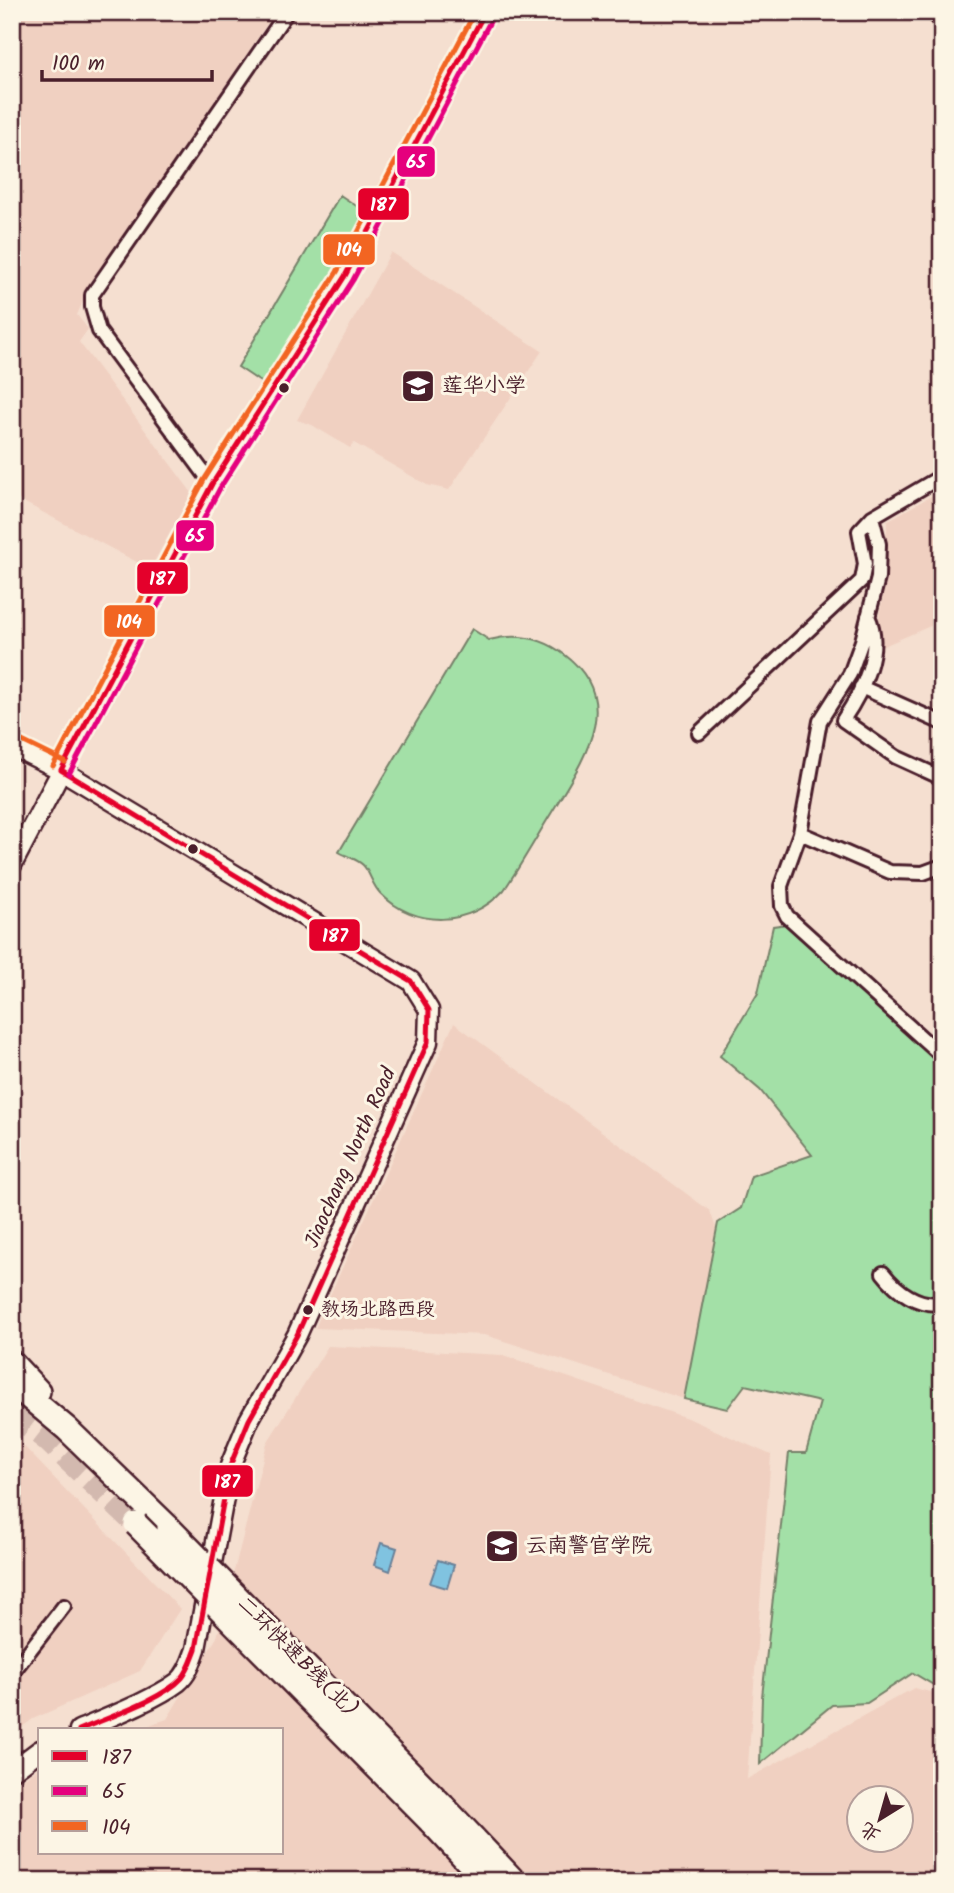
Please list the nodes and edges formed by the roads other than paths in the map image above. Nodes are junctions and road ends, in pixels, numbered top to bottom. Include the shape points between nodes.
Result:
1 (287, 12) edge
2 (485, 12) edge
3 (932, 12) edge
4 (942, 22) edge
5 (942, 476) edge
6 (212, 484) junction
7 (872, 517) junction
8 (868, 616) junction
9 (861, 687) junction
10 (942, 723) edge
11 (698, 733) dead end
12 (12, 746) edge
13 (61, 769) junction
14 (942, 778) edge
15 (800, 833) junction
16 (12, 865) edge
17 (942, 866) edge
18 (942, 1056) edge
19 (883, 1273) dead end
20 (942, 1303) edge
21 (12, 1363) edge
22 (12, 1383) edge
23 (99, 1458) junction
24 (136, 1524) tunnel mouth
25 (64, 1606) dead end
26 (12, 1673) edge
27 (84, 1728) edge
28 (38, 1752) edge
29 (12, 1771) edge
30 (437, 1814) junction
31 (486, 1881) edge
32 (514, 1881) edge

1 - 6 street via 92,295 99,331
2 - 6 street via 345,276
3 - 4 street
5 - 7 street
6 - 13 street
7 - 8 street via 879,544 878,578
7 - 11 street via 859,531 865,564 862,580
8 - 9 street via 873,650
8 - 15 street via 850,674 820,721
9 - 10 street
9 - 14 street via 843,720 896,757
12 - 13 street, Jiaochang North Road
13 - 16 street
13 - 27 street, Jiaochang North Road via 411,981 429,1010 428,1042 297,1335 248,1420 230,1466 191,1665 179,1681
15 - 17 street via 890,872 923,873
15 - 18 street via 781,886 787,916
19 - 20 street via 906,1295
21 - 23 highway
22 - 23 highway, 二环快速B线(北)
23 - 30 highway, 二环快速B线(北), bridge
24 - 30 highway, bridge
25 - 26 street
28 - 29 street
30 - 31 highway
30 - 32 highway, 二环快速B线(北)

